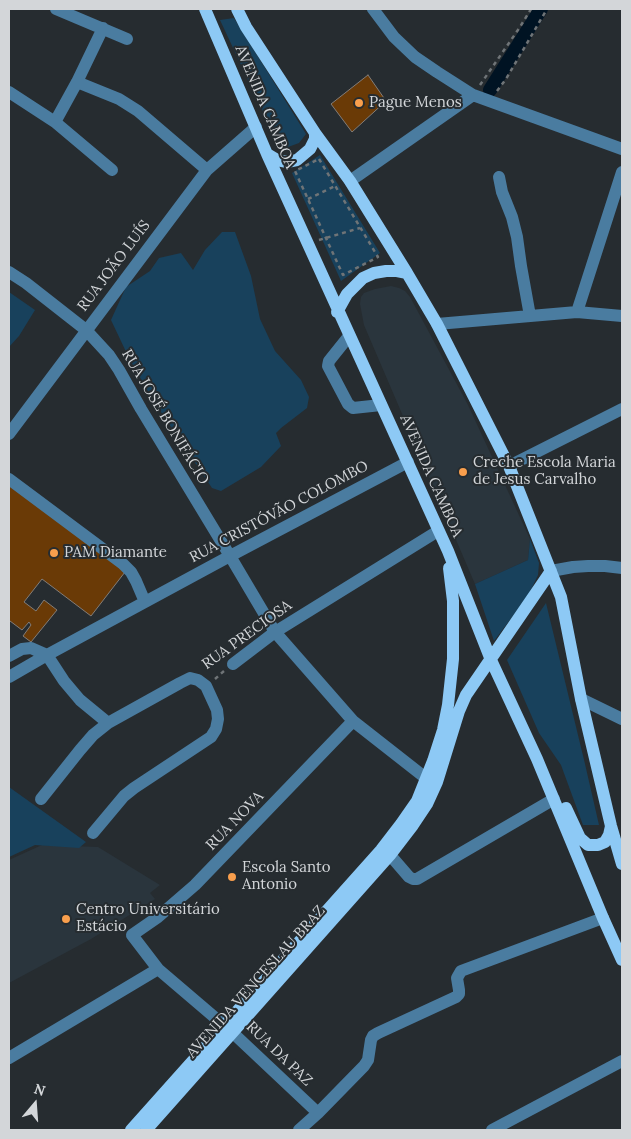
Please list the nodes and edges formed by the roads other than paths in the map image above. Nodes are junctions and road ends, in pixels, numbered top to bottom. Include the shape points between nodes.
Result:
1 (56, 9) edge
2 (205, 9) edge
3 (237, 9) edge
4 (373, 9) edge
5 (102, 28) junction
6 (127, 38) dead end
7 (77, 82) junction
8 (9, 92) edge
9 (473, 95) junction
10 (55, 122) junction
11 (256, 126) junction
12 (315, 133) junction
13 (622, 149) edge
14 (267, 154) junction
15 (112, 170) dead end
16 (207, 170) junction
17 (622, 172) edge
18 (499, 177) dead end
19 (350, 181) junction
20 (9, 272) edge
21 (407, 273) junction
22 (338, 312) junction
23 (577, 312) junction
24 (530, 316) junction
25 (622, 316) edge
26 (437, 324) junction
27 (86, 330) junction
28 (349, 336) junction
29 (381, 404) junction
30 (622, 409) edge
31 (9, 434) edge
32 (408, 462) junction
33 (509, 466) junction
34 (9, 479) edge
35 (438, 531) junction
36 (448, 551) junction
37 (230, 556) junction
38 (622, 568) edge
39 (551, 571) junction
40 (145, 602) junction
41 (274, 632) junction
42 (47, 655) junction
43 (9, 656) edge
44 (491, 660) junction
45 (233, 664) road end
46 (9, 677) edge
47 (581, 699) junction
48 (622, 719) edge
49 (353, 721) junction
50 (108, 723) junction
51 (537, 759) junction
52 (432, 780) junction
53 (41, 799) dead end
54 (554, 799) junction
55 (611, 826) junction
56 (93, 833) dead end
57 (390, 855) junction
58 (622, 864) edge
59 (603, 918) junction
60 (132, 935) joint
61 (622, 960) edge
62 (158, 969) junction
63 (229, 1029) junction
64 (9, 1058) edge
65 (622, 1061) edge
66 (318, 1113) junction
67 (149, 1126) edge
68 (131, 1130) edge
69 (299, 1130) edge
70 (492, 1130) edge

1 - 5 street
2 - 11 main road, AVENIDA CAMBOA
3 - 12 main road, AVENIDA CAMBOA
4 - 9 street via 394,37 415,57
5 - 6 street
5 - 7 street
7 - 10 street
7 - 16 street via 138,110
8 - 10 street
9 - 13 street
9 - 19 street
10 - 15 street
11 - 14 main road, AVENIDA CAMBOA
11 - 16 street, RUA JOÃO LUÍS
12 - 14 main road via 310,149 297,160 277,160
12 - 19 main road, AVENIDA CAMBOA
14 - 22 main road, AVENIDA CAMBOA
16 - 27 street, RUA JOÃO LUÍS
17 - 23 street
18 - 24 street via 517,237
19 - 21 main road, AVENIDA CAMBOA
20 - 27 street, RUA JOSÉ BONIFÁCIO
21 - 22 main road via 386,270 363,278 346,294
21 - 26 main road, AVENIDA CAMBOA
22 - 28 main road, AVENIDA CAMBOA
23 - 24 street
23 - 25 street
24 - 26 street
26 - 33 main road, AVENIDA CAMBOA
27 - 31 street, RUA JOÃO LUÍS
27 - 37 street, RUA JOSÉ BONIFÁCIO via 119,370
28 - 29 main road, AVENIDA CAMBOA
28 - 29 street via 328,366 353,408
29 - 32 main road, AVENIDA CAMBOA
30 - 33 street
32 - 35 main road, AVENIDA CAMBOA
32 - 37 street, RUA CRISTÓVÃO COLOMBO
33 - 39 main road, AVENIDA CAMBOA
34 - 40 street via 123,564 131,572
35 - 36 main road, AVENIDA CAMBOA
35 - 41 street, RUA PRECIOSA
36 - 44 main road, AVENIDA CAMBOA
36 - 52 main road, AVENIDA VENCESLAU BRAZ via 453,601 453,659 448,705
37 - 40 street, RUA CRISTÓVÃO COLOMBO
37 - 41 street, RUA JOSÉ BONIFÁCIO
38 - 39 street via 588,566
39 - 44 main road, AVENIDA VENCESLAU BRAZ
39 - 47 main road, AVENIDA CAMBOA via 561,597
40 - 42 street, RUA CRISTÓVÃO COLOMBO
41 - 45 street, RUA PRECIOSA
41 - 49 street, RUA JOSÉ BONIFÁCIO
42 - 43 street via 31,648
42 - 46 street, RUA CRISTÓVÃO COLOMBO
42 - 50 street via 80,700
44 - 51 main road, AVENIDA CAMBOA
44 - 52 main road, AVENIDA VENCESLAU BRAZ via 466,695
47 - 48 street
47 - 55 main road, AVENIDA CAMBOA
49 - 52 street, RUA JOSÉ BONIFÁCIO
49 - 60 street, RUA NOVA via 195,885
50 - 53 street, RUA PRECIOSA via 93,735
50 - 56 street, RUA PRECIOSA via 190,678 206,686 218,720 211,737 124,796
51 - 54 main road, AVENIDA CAMBOA
51 - 55 main road via 555,782 580,838 588,844 598,845 605,842
52 - 57 main road, AVENIDA VENCESLAU BRAZ via 427,804
52 - 63 main road, AVENIDA VENCESLAU BRAZ via 381,850
54 - 57 street via 417,879 409,877
54 - 59 main road, AVENIDA CAMBOA
55 - 58 main road, AVENIDA CAMBOA
57 - 63 main road, AVENIDA VENCESLAU BRAZ
59 - 61 main road, AVENIDA CAMBOA
59 - 66 street via 461,971 457,978 460,990 456,997 373,1036 364,1066
60 - 62 street, RUA DA PAZ
62 - 63 street, RUA DA PAZ
62 - 64 street
63 - 66 street, RUA DA PAZ
63 - 67 main road, AVENIDA VENCESLAU BRAZ
65 - 70 street
66 - 69 street
67 - 68 main road, AVENIDA VENCESLAU BRAZ

